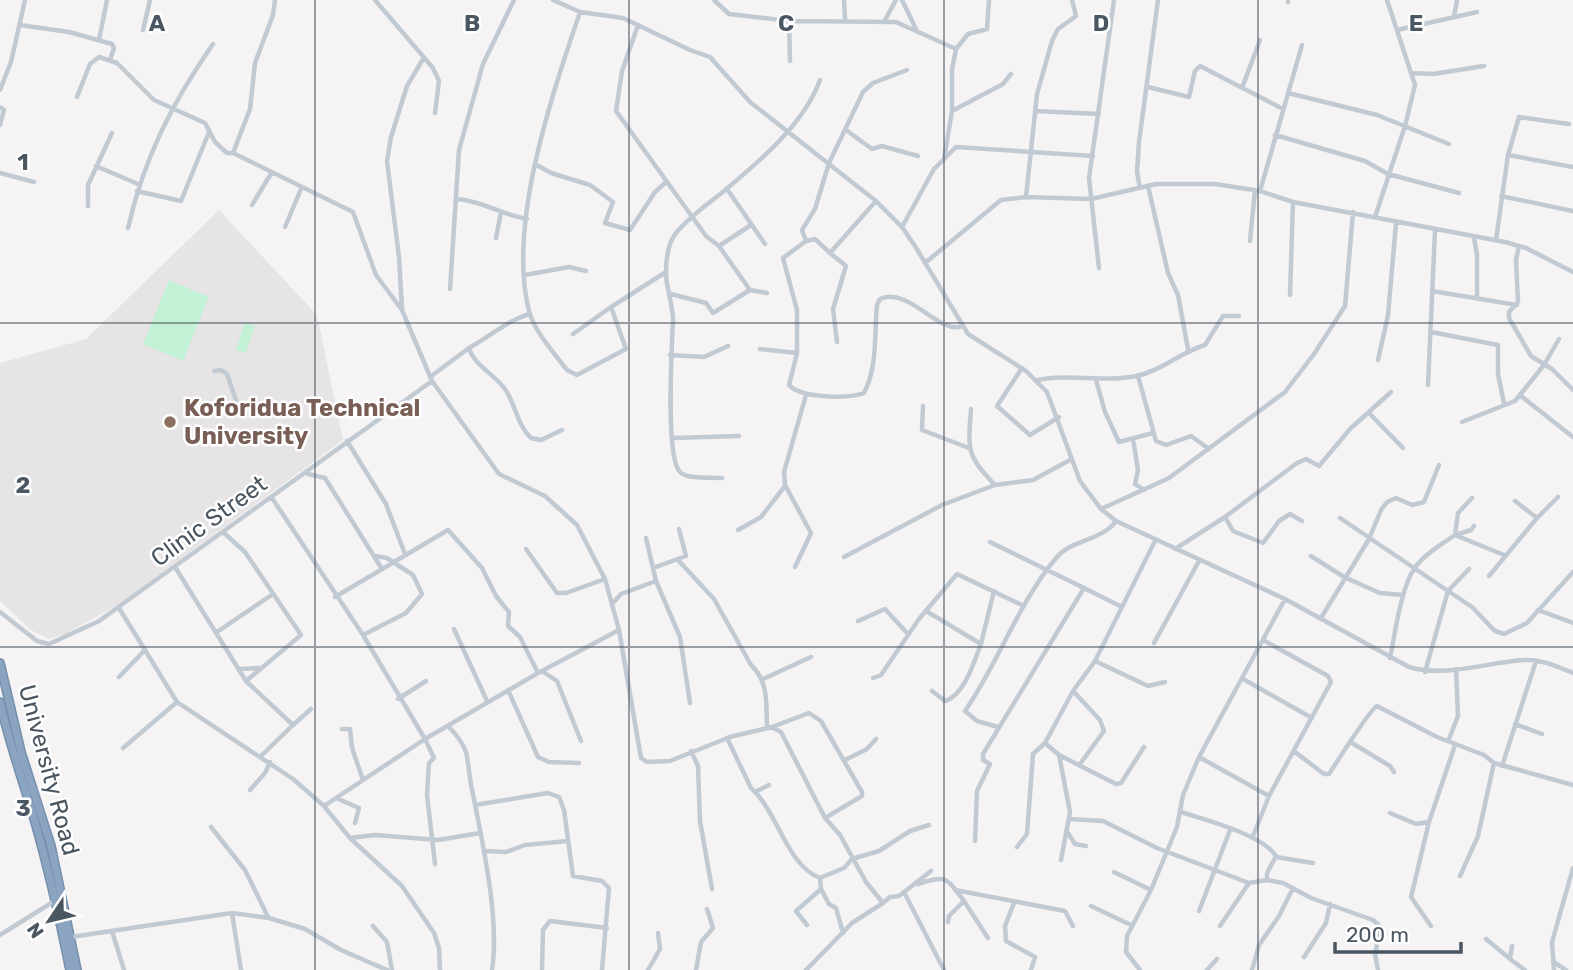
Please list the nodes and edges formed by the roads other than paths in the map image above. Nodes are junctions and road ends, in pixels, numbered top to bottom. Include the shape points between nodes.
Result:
1 (25, 0) edge
2 (107, 0) edge
3 (150, 0) edge
4 (275, 0) edge
5 (375, 0) edge
6 (514, 0) edge
7 (553, 0) edge
8 (714, 0) edge
9 (844, 0) edge
10 (896, 0) edge
11 (902, 0) edge
12 (989, 0) edge
13 (1072, 0) edge
14 (1114, 0) edge
15 (1158, 0) edge
16 (1387, 0) edge
17 (1457, 0) edge
18 (580, 12) junction
19 (1477, 12) dead end
20 (1454, 16) junction
21 (845, 19) junction
22 (885, 20) junction
23 (789, 21) junction
24 (20, 25) junction
25 (638, 25) junction
26 (143, 30) dead end
27 (916, 30) junction
28 (1397, 30) junction
29 (99, 40) junction
30 (1260, 40) dead end
31 (213, 44) dead end
32 (1302, 45) dead end
33 (956, 48) junction
34 (424, 59) junction
35 (110, 60) junction
36 (790, 61) dead end
37 (1484, 66) dead end
38 (906, 70) dead end
39 (1411, 73) junction
40 (1011, 74) dead end
41 (820, 80) dead end
42 (1148, 88) junction
43 (1242, 88) junction
44 (0, 90) edge
45 (1288, 93) junction
46 (77, 97) dead end
47 (0, 107) edge
48 (170, 109) junction
49 (1283, 109) junction
50 (952, 111) junction
51 (1035, 111) junction
52 (435, 113) dead end
53 (1099, 114) junction
54 (1569, 124) dead end
55 (0, 125) edge
56 (1405, 127) junction
57 (846, 130) junction
58 (787, 131) junction
59 (209, 132) junction
60 (112, 133) dead end
61 (1275, 135) junction
62 (1449, 144) dead end
63 (1032, 151) junction
64 (233, 153) junction
65 (1508, 155) junction
66 (918, 156) dead end
67 (1093, 156) junction
68 (944, 159) junction
69 (829, 163) junction
70 (536, 164) junction
71 (96, 166) junction
72 (1573, 167) edge
73 (272, 172) junction
74 (0, 173) edge
75 (1388, 174) junction
76 (34, 182) dead end
77 (665, 183) junction
78 (138, 184) junction
79 (1148, 186) junction
80 (1140, 188) junction
81 (301, 189) junction
82 (727, 189) junction
83 (1257, 190) junction
84 (137, 191) junction
85 (1459, 192) dead end
86 (1501, 196) junction
87 (1026, 197) junction
88 (457, 199) junction
89 (1091, 200) junction
90 (876, 201) junction
91 (1293, 202) junction
92 (252, 205) dead end
93 (88, 206) dead end
94 (1573, 211) edge
95 (501, 212) junction
96 (1353, 212) junction
97 (694, 215) junction
98 (1375, 217) junction
99 (527, 219) junction
100 (1396, 223) junction
101 (751, 225) junction
102 (902, 227) junction
103 (128, 228) dead end
104 (285, 228) dead end
105 (1435, 231) junction
106 (496, 238) dead end
107 (1474, 238) junction
108 (1496, 240) junction
109 (806, 241) junction
110 (1250, 241) dead end
111 (765, 244) dead end
112 (719, 246) junction
113 (1519, 246) junction
114 (830, 253) junction
115 (925, 263) junction
116 (1099, 268) dead end
117 (586, 271) dead end
118 (666, 272) junction
119 (1573, 272) edge
120 (525, 275) junction
121 (450, 289) dead end
122 (750, 290) junction
123 (1432, 291) junction
124 (767, 293) dead end
125 (671, 294) junction
126 (1290, 295) dead end
127 (1477, 298) junction
128 (1517, 305) junction
129 (611, 307) junction
130 (402, 310) junction
131 (530, 314) junction
132 (1239, 316) dead end
133 (962, 326) junction
134 (1432, 331) junction
135 (573, 334) dead end
136 (1559, 339) dead end
137 (837, 342) dead end
138 (728, 346) dead end
139 (469, 348) junction
140 (760, 349) dead end
141 (1188, 349) junction
142 (797, 353) junction
143 (670, 355) junction
144 (1378, 360) dead end
145 (1544, 365) junction
146 (1022, 368) junction
147 (214, 371) dead end
148 (1138, 376) junction
149 (431, 379) junction
150 (1038, 380) junction
151 (1096, 380) junction
152 (1428, 385) dead end
153 (1573, 390) edge
154 (1391, 392) dead end
155 (806, 395) junction
156 (1521, 396) junction
157 (1504, 403) junction
158 (923, 406) dead end
159 (971, 409) dead end
160 (240, 412) dead end
161 (1369, 413) junction
162 (1059, 417) junction
163 (1462, 422) dead end
164 (562, 430) dead end
165 (1153, 433) junction
166 (1572, 434) edge
167 (739, 436) dead end
168 (673, 438) junction
169 (1133, 439) junction
170 (347, 441) junction
171 (969, 448) junction
172 (1403, 448) dead end
173 (1209, 449) junction
174 (1070, 460) junction
175 (1439, 465) dead end
176 (307, 474) junction
177 (722, 478) dead end
178 (785, 485) junction
179 (995, 485) junction
180 (1145, 490) junction
181 (1558, 497) dead end
182 (272, 498) junction
183 (1472, 498) dead end
184 (1516, 501) dead end
185 (1101, 509) junction
186 (1225, 517) junction
187 (1537, 517) junction
188 (1340, 518) dead end
189 (1116, 521) junction
190 (1302, 521) dead end
191 (1474, 526) dead end
192 (679, 529) dead end
193 (738, 530) dead end
194 (223, 532) junction
195 (1455, 535) junction
196 (646, 538) dead end
197 (1369, 539) junction
198 (1155, 541) junction
199 (990, 542) dead end
200 (1175, 549) junction
201 (526, 550) dead end
202 (405, 554) junction
203 (1504, 555) junction
204 (375, 556) junction
205 (1311, 556) dead end
206 (844, 557) dead end
207 (1199, 560) junction
208 (678, 561) junction
209 (392, 563) junction
210 (175, 567) junction
211 (795, 567) dead end
212 (653, 568) junction
213 (382, 569) junction
214 (1414, 569) junction
215 (1469, 569) dead end
216 (1049, 571) junction
217 (1573, 572) edge
218 (1489, 576) dead end
219 (1344, 577) junction
220 (605, 579) junction
221 (656, 581) junction
222 (1084, 587) junction
223 (994, 591) junction
224 (1448, 591) junction
225 (273, 594) junction
226 (1403, 595) junction
227 (335, 597) junction
228 (1285, 599) junction
229 (612, 604) junction
230 (1024, 606) junction
231 (1122, 607) junction
232 (119, 608) junction
233 (1538, 610) junction
234 (926, 611) junction
235 (0, 612) edge
236 (1321, 618) junction
237 (858, 621) dead end
238 (1573, 623) edge
239 (454, 629) dead end
240 (619, 630) junction
241 (216, 632) junction
242 (908, 634) junction
243 (362, 635) junction
244 (1263, 640) junction
245 (1154, 643) dead end
246 (981, 644) junction
247 (145, 650) junction
248 (811, 657) dead end
249 (1390, 658) junction
250 (1095, 661) junction
251 (1536, 661) junction
252 (0, 663) edge
253 (260, 668) junction
254 (240, 669) junction
255 (1456, 669) junction
256 (539, 672) junction
257 (1425, 672) junction
258 (1573, 673) edge
259 (119, 677) dead end
260 (873, 678) dead end
261 (763, 679) junction
262 (1243, 679) junction
263 (246, 681) junction
264 (426, 681) dead end
265 (1164, 682) dead end
266 (508, 690) junction
267 (932, 691) dead end
268 (1073, 691) junction
269 (398, 699) junction
270 (487, 701) junction
271 (0, 702) edge
272 (177, 702) junction
273 (690, 703) dead end
274 (311, 709) dead end
275 (1312, 718) junction
276 (1515, 724) junction
277 (293, 725) junction
278 (448, 726) junction
279 (769, 727) junction
280 (998, 727) junction
281 (342, 729) dead end
282 (1542, 734) dead end
283 (727, 738) junction
284 (876, 739) dead end
285 (1449, 739) junction
286 (425, 740) junction
287 (581, 741) dead end
288 (1045, 743) junction
289 (1352, 743) junction
290 (1455, 745) junction
291 (1144, 747) dead end
292 (123, 748) dead end
293 (691, 751) junction
294 (1295, 752) junction
295 (1059, 755) junction
296 (261, 756) junction
297 (1199, 757) junction
298 (845, 760) junction
299 (270, 762) junction
300 (579, 763) dead end
301 (1494, 763) junction
302 (1080, 764) junction
303 (1502, 766) junction
304 (1394, 772) dead end
305 (363, 780) junction
306 (769, 785) dead end
307 (1573, 785) edge
308 (250, 790) dead end
309 (755, 792) junction
310 (1269, 796) junction
311 (336, 798) junction
312 (475, 805) junction
313 (324, 806) junction
314 (1181, 811) junction
315 (1390, 813) dead end
316 (825, 818) junction
317 (1069, 819) junction
318 (1429, 822) junction
319 (355, 823) dead end
320 (929, 825) dead end
321 (211, 827) dead end
322 (1230, 830) junction
323 (480, 832) junction
324 (1068, 832) junction
325 (1253, 836) junction
326 (350, 838) junction
327 (432, 838) junction
328 (568, 841) junction
329 (975, 841) dead end
330 (1086, 846) dead end
331 (1017, 847) dead end
332 (1166, 850) junction
333 (484, 851) junction
334 (1276, 856) junction
335 (852, 859) junction
336 (1061, 860) dead end
337 (1313, 863) dead end
338 (435, 864) dead end
339 (1573, 868) edge
340 (1214, 869) junction
341 (931, 871) dead end
342 (1114, 872) dead end
343 (1572, 874) edge
344 (1460, 876) dead end
345 (820, 878) junction
346 (1267, 880) junction
347 (1249, 883) junction
348 (913, 886) junction
349 (1293, 888) junction
350 (712, 889) dead end
351 (821, 889) junction
352 (956, 890) junction
353 (1151, 890) junction
354 (904, 892) junction
355 (58, 898) junction
356 (964, 901) junction
357 (883, 903) junction
358 (1014, 903) junction
359 (1330, 904) junction
360 (1091, 906) dead end
361 (707, 909) dead end
362 (61, 910) junction
363 (1199, 911) dead end
364 (232, 913) junction
365 (269, 918) junction
366 (948, 922) dead end
367 (807, 925) dead end
368 (1131, 925) junction
369 (373, 926) dead end
370 (1073, 926) dead end
371 (1220, 926) dead end
372 (1431, 926) dead end
373 (607, 928) junction
374 (112, 931) junction
375 (658, 933) dead end
376 (843, 934) junction
377 (0, 935) edge
378 (71, 937) junction
379 (988, 938) dead end
380 (1486, 939) dead end
381 (1512, 946) dead end
382 (1304, 957) dead end
383 (1510, 958) junction
384 (1217, 959) dead end
385 (1554, 962) junction
386 (69, 970) edge
387 (77, 970) edge
388 (124, 970) edge
389 (241, 970) edge
390 (389, 970) edge
391 (440, 970) edge
392 (492, 970) edge
393 (542, 970) edge
394 (601, 970) edge
395 (648, 970) edge
396 (696, 970) edge
397 (806, 970) edge
398 (944, 970) edge
399 (1031, 970) edge
400 (1140, 970) edge
401 (1206, 970) edge
402 (1252, 970) edge
403 (1378, 970) edge
404 (1525, 970) edge
405 (1554, 970) edge
406 (1566, 970) edge

1 - 24 street
2 - 29 street
3 - 26 street
4 - 64 street via 255,63 250,110
5 - 34 street
6 - 88 street via 478,79 459,150
7 - 18 street
8 - 23 street via 729,14
9 - 21 street
10 - 22 street
11 - 27 street
12 - 33 street via 987,29 968,34
13 - 51 street via 1076,16 1058,29 1052,41
14 - 53 street
15 - 42 street
16 - 28 street
17 - 20 street
18 - 25 street via 609,14
18 - 70 street
19 - 20 street
20 - 28 street
21 - 22 street
21 - 23 street
22 - 27 street
23 - 36 street
24 - 29 street
24 - 44 street
25 - 58 street via 710,57 750,102
25 - 77 street via 622,71 616,111
27 - 33 street
28 - 39 street
29 - 35 street via 114,46
30 - 43 street
31 - 48 street
32 - 45 street
33 - 50 street
34 - 52 street via 439,80
34 - 130 street via 407,86 387,161
35 - 46 street via 93,60
35 - 48 street
37 - 39 street
38 - 57 street via 863,92
39 - 56 street via 1415,85
40 - 50 street via 1003,84
41 - 58 street via 810,104
42 - 43 street via 1189,97 1200,66
42 - 80 street via 1137,167
43 - 49 street
45 - 49 street
45 - 56 street via 1377,115
47 - 55 street via 4,110
48 - 59 street via 205,123
48 - 78 street
49 - 61 street
50 - 68 street
51 - 53 street
51 - 63 street
53 - 67 street
54 - 65 street via 1519,117
56 - 62 street
56 - 75 street
57 - 66 street via 872,149 882,146
57 - 69 street
58 - 69 street
58 - 82 street
59 - 64 street via 227,153
59 - 84 street via 181,201
60 - 71 street
61 - 75 street via 1365,161
61 - 83 street
63 - 67 street
63 - 68 street via 962,146
63 - 87 street
64 - 73 street
65 - 72 street
65 - 86 street
67 - 89 street
68 - 102 street
69 - 90 street
69 - 109 street via 802,230
70 - 77 street via 594,187 613,202 606,223 630,230
70 - 99 street
71 - 78 street
71 - 93 street via 87,191
73 - 81 street
73 - 92 street
74 - 76 street
75 - 85 street
75 - 98 street
77 - 97 street
78 - 84 street
79 - 80 street
79 - 83 street via 1215,184
79 - 141 street
80 - 89 street
81 - 104 street
81 - 130 street via 353,212 376,275
82 - 97 street
82 - 101 street
83 - 91 street
83 - 110 street
84 - 103 street
86 - 94 street
86 - 108 street
87 - 89 street
87 - 115 street via 990,206
88 - 95 street via 488,204
88 - 121 street
89 - 116 street
90 - 102 street
90 - 114 street
91 - 96 street
91 - 126 street
95 - 99 street
95 - 106 street
96 - 98 street
96 - 173 street via 1348,296 1336,322 1285,392
97 - 112 street via 706,236
97 - 118 street via 669,244
98 - 100 street
99 - 120 street
100 - 105 street
100 - 144 street via 1388,315
101 - 111 street
101 - 112 street
102 - 115 street
105 - 107 street
105 - 123 street
107 - 108 street
107 - 127 street
108 - 113 street
109 - 114 street via 815,239
109 - 142 street via 783,258 797,310
112 - 122 street
113 - 119 street
113 - 128 street
114 - 137 street via 846,266 833,309
115 - 133 street
117 - 120 street via 569,267
118 - 125 street
118 - 129 street
120 - 131 street
122 - 124 street
122 - 125 street via 713,313 706,303
123 - 127 street
123 - 134 street
125 - 143 street
127 - 128 street
128 - 145 street via 1508,318 1526,350
129 - 131 street via 626,349 577,375 567,370
129 - 135 street
130 - 149 street
131 - 139 street, Clinic Street via 516,317
132 - 141 street via 1223,316 1205,345
133 - 146 street via 970,337
133 - 155 street via 951,327 901,299 884,297 877,305 876,349 863,393
134 - 152 street
134 - 157 street via 1498,345
136 - 145 street
138 - 143 street via 704,357
139 - 149 street, Clinic Street
139 - 164 street via 471,356 506,390 531,438 541,440
140 - 142 street
141 - 148 street
142 - 155 street via 789,385
143 - 168 street
145 - 153 street
145 - 156 street
146 - 150 street
146 - 162 street via 997,406 1030,435
147 - 160 street via 227,374
148 - 151 street
148 - 165 street
149 - 170 street, Clinic Street
149 - 220 street via 499,474 545,496 577,525
150 - 151 street
150 - 162 street
151 - 169 street via 1119,442
154 - 161 street
155 - 178 street via 784,472
156 - 157 street
156 - 166 street
157 - 163 street
158 - 171 street via 922,430
159 - 171 street
161 - 172 street
161 - 186 street via 1319,466 1303,459
162 - 174 street
165 - 169 street
165 - 173 street via 1161,446 1191,436
167 - 168 street
168 - 177 street via 681,473
169 - 180 street via 1138,470 1135,484
170 - 176 street, Clinic Street
170 - 202 street via 386,504
171 - 179 street via 973,461
173 - 180 street
174 - 179 street via 1033,480
174 - 185 street
175 - 197 street via 1424,502 1419,506 1396,498 1387,502
176 - 182 street, Clinic Street
176 - 204 street via 325,478
178 - 193 street via 761,517
178 - 211 street via 811,533
179 - 206 street via 914,517
180 - 185 street
181 - 187 street
182 - 194 street, Clinic Street
182 - 227 street
183 - 195 street via 1458,513
184 - 187 street
185 - 189 street
186 - 190 street via 1233,531 1263,543 1284,517 1290,514
186 - 200 street
187 - 203 street
188 - 197 street
189 - 198 street
189 - 216 street via 1102,534 1058,555
191 - 195 street
192 - 208 street via 686,553
194 - 210 street, Clinic Street
194 - 225 street via 245,552
195 - 203 street
195 - 214 street
196 - 212 street
197 - 214 street
197 - 219 street
198 - 200 street
198 - 231 street
199 - 216 street
200 - 207 street
201 - 220 street via 557,593
202 - 209 street
202 - 256 street via 448,530 482,568 509,611 508,626 520,637
203 - 218 street
204 - 209 street
204 - 213 street
205 - 219 street
207 - 228 street
207 - 245 street
208 - 212 street
208 - 261 street via 714,599
209 - 213 street
209 - 243 street via 413,575 422,594 406,612
210 - 232 street, Clinic Street
210 - 241 street
212 - 221 street
213 - 227 street
214 - 224 street
214 - 226 street
215 - 224 street
216 - 222 street
216 - 230 street
217 - 233 street
219 - 226 street via 1380,593
219 - 236 street
220 - 229 street
221 - 229 street via 621,594
221 - 273 street via 680,637
222 - 231 street
222 - 280 street
223 - 230 street
223 - 234 street via 957,574
223 - 246 street
224 - 233 street via 1504,634 1527,623
224 - 257 street
225 - 241 street
225 - 253 street via 301,635
226 - 249 street
227 - 243 street
228 - 236 street
228 - 244 street
229 - 240 street
230 - 280 street via 965,711 977,721
231 - 250 street
232 - 235 street, Clinic Street via 49,644 37,641
232 - 247 street
233 - 238 street
234 - 242 street
234 - 246 street
236 - 249 street
237 - 242 street via 885,609
239 - 270 street
240 - 256 street
240 - 293 street via 641,758 660,763
241 - 254 street
242 - 260 street via 881,676
243 - 269 street
244 - 262 street
244 - 275 street via 1331,679
246 - 267 street via 969,674 951,699 945,701
247 - 259 street
247 - 272 street
248 - 261 street
249 - 257 street
250 - 265 street via 1148,686
250 - 268 street
251 - 255 street
251 - 258 street
251 - 276 street
252 - 355 highway, University Road via 21,752 51,846
253 - 254 street
253 - 263 street
254 - 263 street
255 - 257 street
255 - 285 street via 1458,716
256 - 266 street
256 - 287 street via 557,681
261 - 279 street
262 - 275 street
262 - 297 street
263 - 277 street
264 - 269 street
266 - 270 street
266 - 300 street via 538,757
268 - 288 street
268 - 302 street via 1104,730
269 - 286 street
270 - 278 street
271 - 355 highway, University Road
272 - 292 street
272 - 296 street
274 - 277 street
275 - 294 street
276 - 282 street
276 - 303 street
277 - 296 street
278 - 286 street
278 - 312 street via 466,752
279 - 283 street
279 - 298 street via 799,714 815,715
279 - 316 street via 780,732
280 - 329 street via 983,754 990,764 977,791
281 - 305 street via 350,729
283 - 293 street
283 - 309 street
284 - 298 street
285 - 289 street via 1377,706 1368,713
285 - 290 street
286 - 305 street
286 - 327 street via 434,758 429,763 427,795
288 - 295 street
288 - 331 street via 1033,754 1027,834
289 - 294 street via 1326,775
289 - 304 street
290 - 301 street
290 - 318 street
291 - 302 street via 1121,783
293 - 350 street via 698,766 700,821
294 - 310 street
295 - 302 street
295 - 317 street
296 - 299 street
297 - 310 street
297 - 314 street
298 - 316 street via 862,796
299 - 308 street
299 - 313 street
301 - 303 street
301 - 344 street via 1478,836
303 - 307 street
305 - 311 street
306 - 309 street
309 - 345 street via 767,804 787,846
310 - 325 street
311 - 313 street
311 - 319 street via 359,808
312 - 323 street
312 - 328 street via 555,794 565,810
313 - 326 street
314 - 322 street
314 - 332 street
315 - 318 street via 1416,824
316 - 335 street
317 - 324 street
317 - 332 street via 1103,821
318 - 372 street via 1411,897
320 - 335 street
321 - 365 street via 245,870
322 - 325 street
322 - 340 street
323 - 327 street
323 - 333 street
324 - 330 street via 1075,844
324 - 336 street
325 - 334 street
326 - 327 street
326 - 391 street via 402,886 424,914 439,948
327 - 338 street
328 - 333 street via 525,845 506,852
328 - 373 street via 573,876 602,881 609,888
332 - 340 street
332 - 353 street
333 - 392 street
334 - 337 street
334 - 346 street
335 - 345 street via 836,874
335 - 357 street
339 - 343 street
340 - 347 street
340 - 363 street
341 - 348 street
342 - 353 street
343 - 385 street via 1552,942
345 - 351 street
346 - 347 street
346 - 349 street
347 - 371 street
348 - 352 street via 940,877
348 - 354 street
349 - 359 street
349 - 402 street via 1259,945
351 - 367 street via 796,911
351 - 376 street via 829,905 836,908
352 - 356 street
352 - 358 street
353 - 368 street
354 - 357 street
354 - 398 street
355 - 362 highway, University Road
355 - 377 street
356 - 366 street
356 - 379 street
357 - 376 street
358 - 370 street via 1065,911
358 - 399 street via 1005,926 1006,941 1035,957
359 - 382 street via 1326,923
359 - 403 street via 1378,923
360 - 368 street
361 - 396 street via 713,928 701,942
362 - 378 highway, University Road
362 - 386 highway, University Road
364 - 365 street
364 - 374 street
364 - 389 street
365 - 390 street via 305,929
368 - 400 street via 1126,952
369 - 390 street via 387,942
373 - 393 street via 550,921 542,930
373 - 394 street
374 - 378 street
374 - 388 street
375 - 395 street via 660,949
376 - 397 street
378 - 387 highway, University Road
380 - 383 street
381 - 383 street
383 - 404 street
384 - 401 street
385 - 405 street
385 - 406 street

